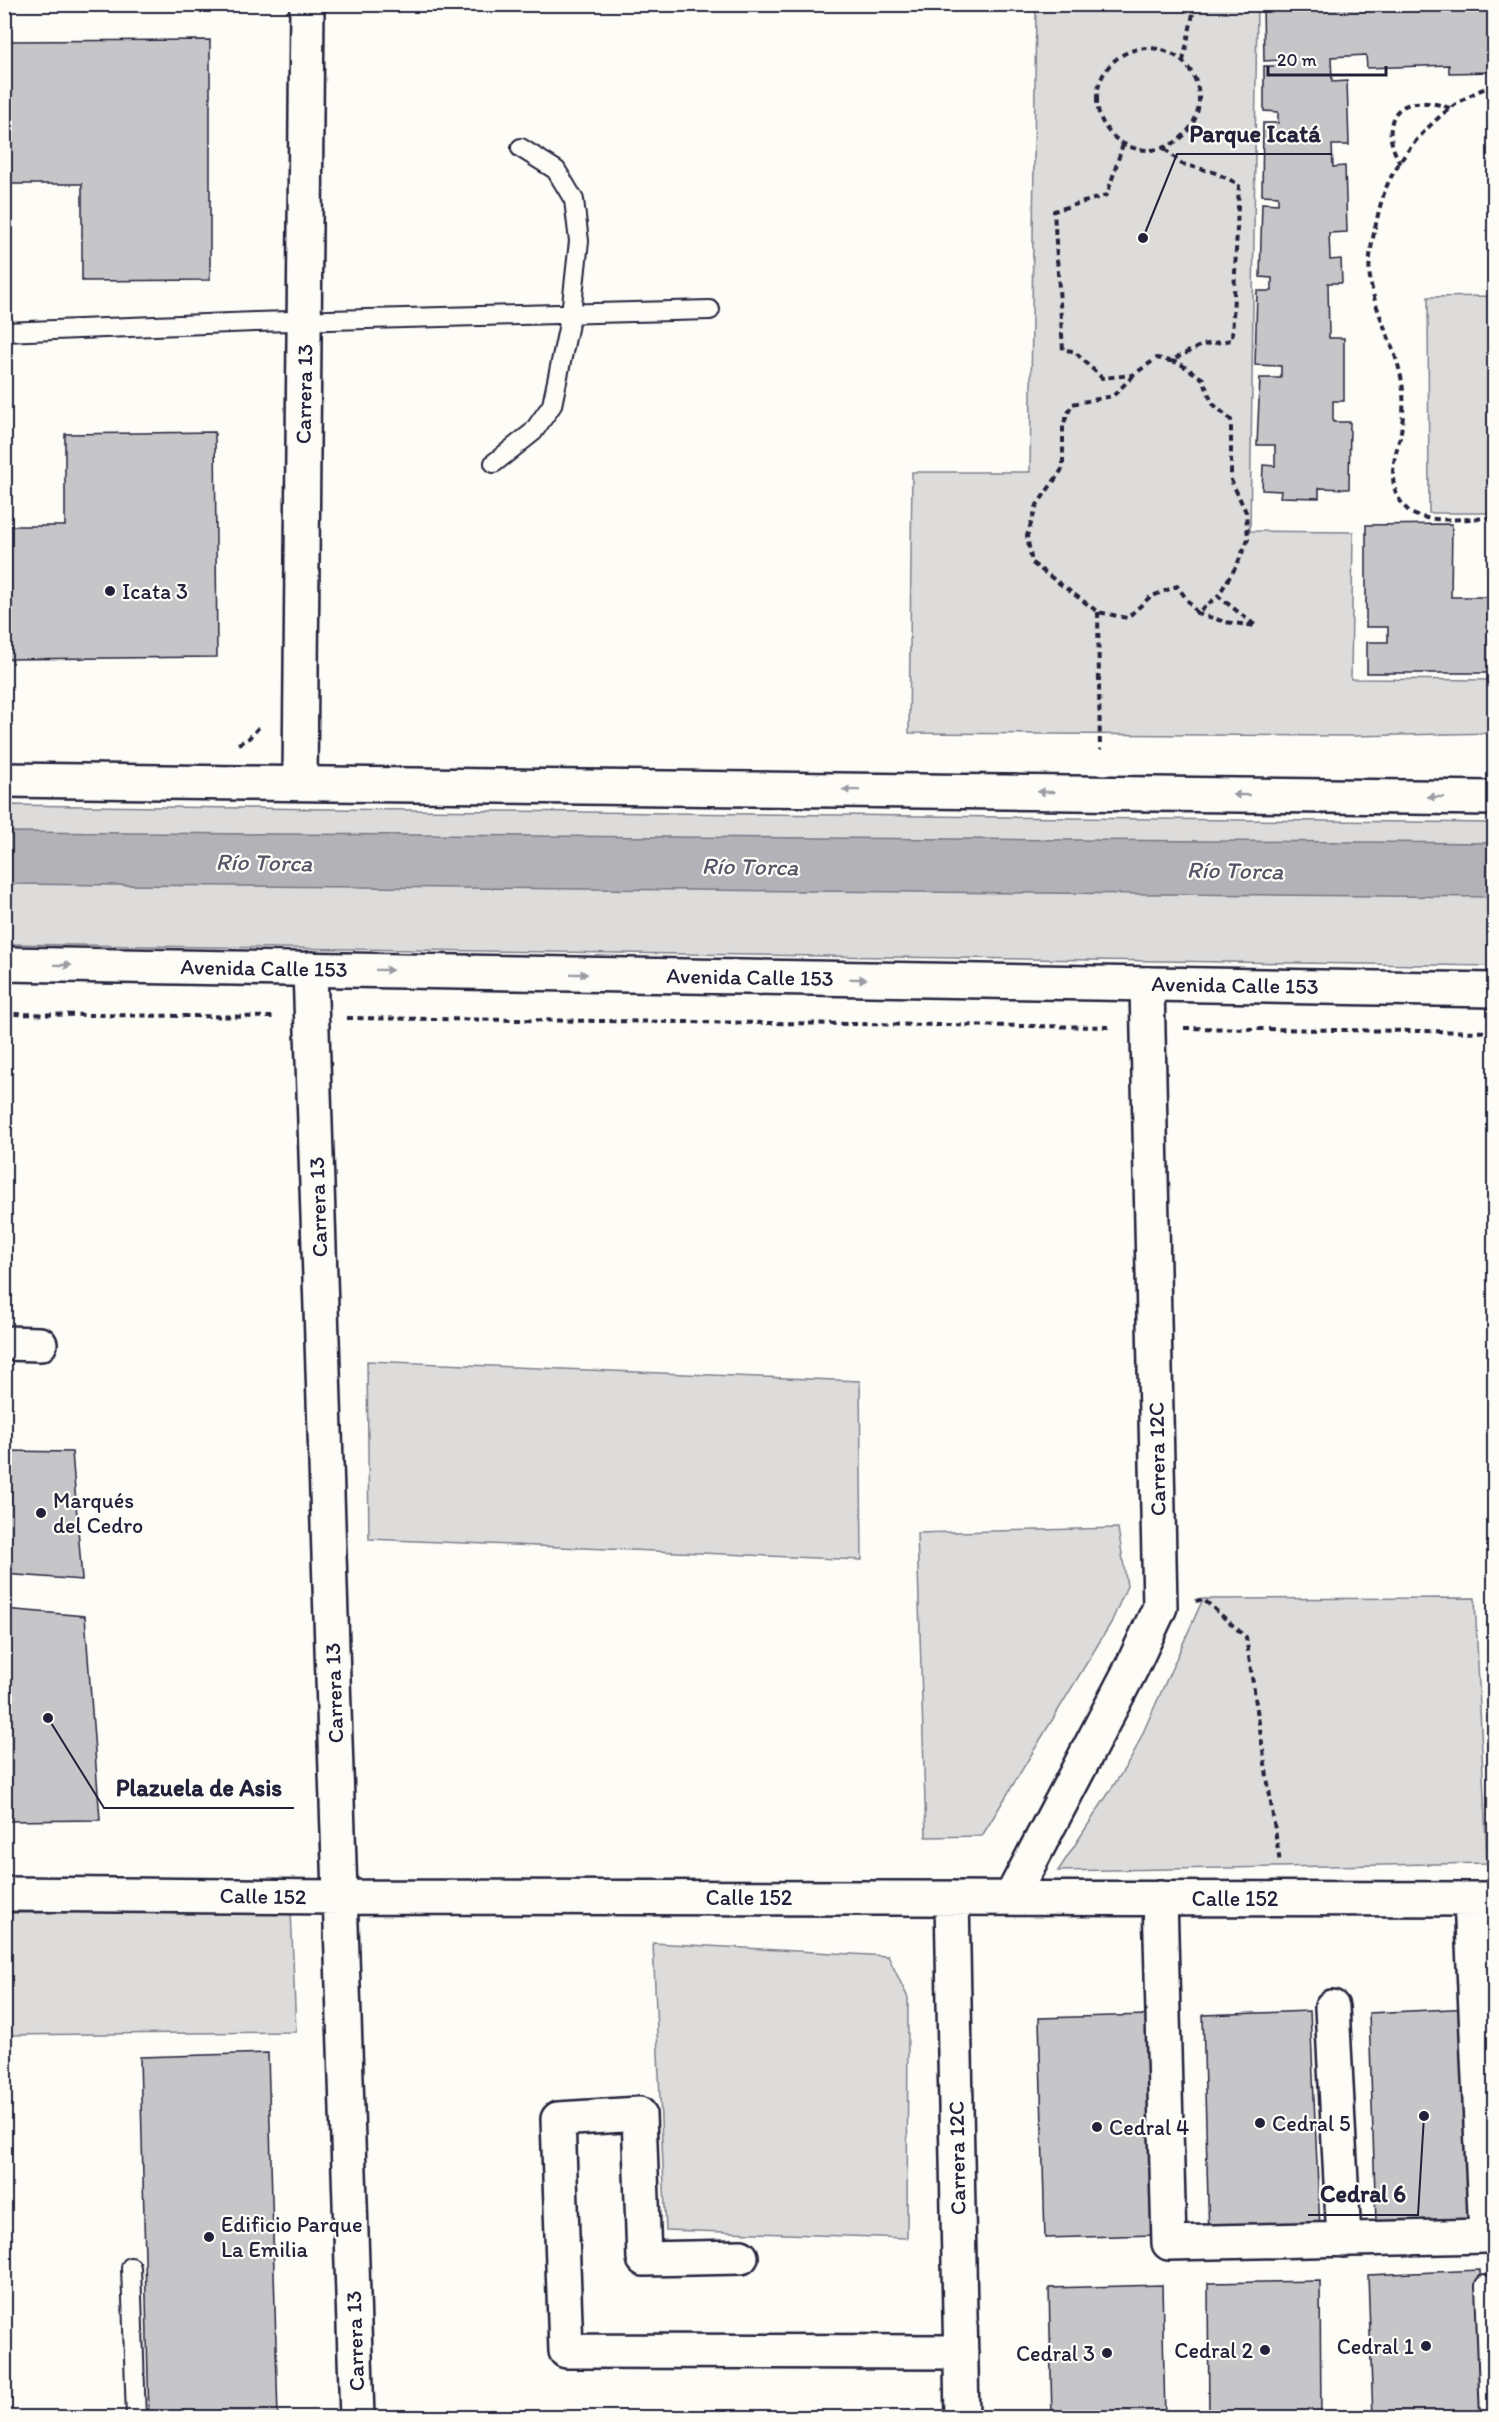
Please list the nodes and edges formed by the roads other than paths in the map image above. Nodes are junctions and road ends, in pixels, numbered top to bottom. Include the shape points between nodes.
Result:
1 (307, 4) edge
2 (521, 148) dead end
3 (710, 310) dead end
4 (571, 315) junction
5 (304, 322) junction
6 (4, 332) edge
7 (494, 463) dead end
8 (4, 780) edge
9 (300, 783) junction
10 (1494, 798) edge
11 (4, 964) edge
12 (310, 969) junction
13 (1147, 984) junction
14 (1494, 990) edge
15 (4, 1343) edge
16 (40, 1344) dead end
17 (4, 1894) edge
18 (341, 1897) junction
19 (952, 1898) junction
20 (1011, 1898) junction
21 (1160, 1898) junction
22 (1483, 1899) edge
23 (1332, 2007) dead end
24 (1344, 2240) junction
25 (741, 2257) dead end
26 (131, 2267) dead end
27 (1485, 2285) dead end
28 (961, 2352) junction
29 (136, 2418) edge
30 (357, 2418) edge
31 (962, 2418) edge
32 (1490, 2418) edge

1 - 5 street, Carrera 13
2 - 4 lane via 556,170 574,200 579,241
3 - 4 lane
4 - 5 lane
4 - 7 lane via 552,405 533,432
5 - 6 lane
5 - 9 street, Carrera 13
8 - 9 street
10 -> 9 street
11 -> 12 street, Avenida Calle 153
12 -> 13 street, Avenida Calle 153
12 - 18 street, Carrera 13
13 - 14 street, Avenida Calle 153
13 - 20 street, Carrera 12C via 1160,1607
15 - 16 street
17 - 18 street, Calle 152
18 - 19 street, Calle 152
18 - 30 street, Carrera 13
19 - 20 street, Calle 152
19 - 28 street, Carrera 12C
20 - 21 street, Calle 152
21 - 22 street, Calle 152
21 - 24 street via 1169,2242
22 - 24 street via 1486,2236
23 - 24 street
25 - 28 street via 644,2259 639,2114 558,2119 566,2351
26 - 29 lane
27 - 32 lane
28 - 31 street, Carrera 12C

